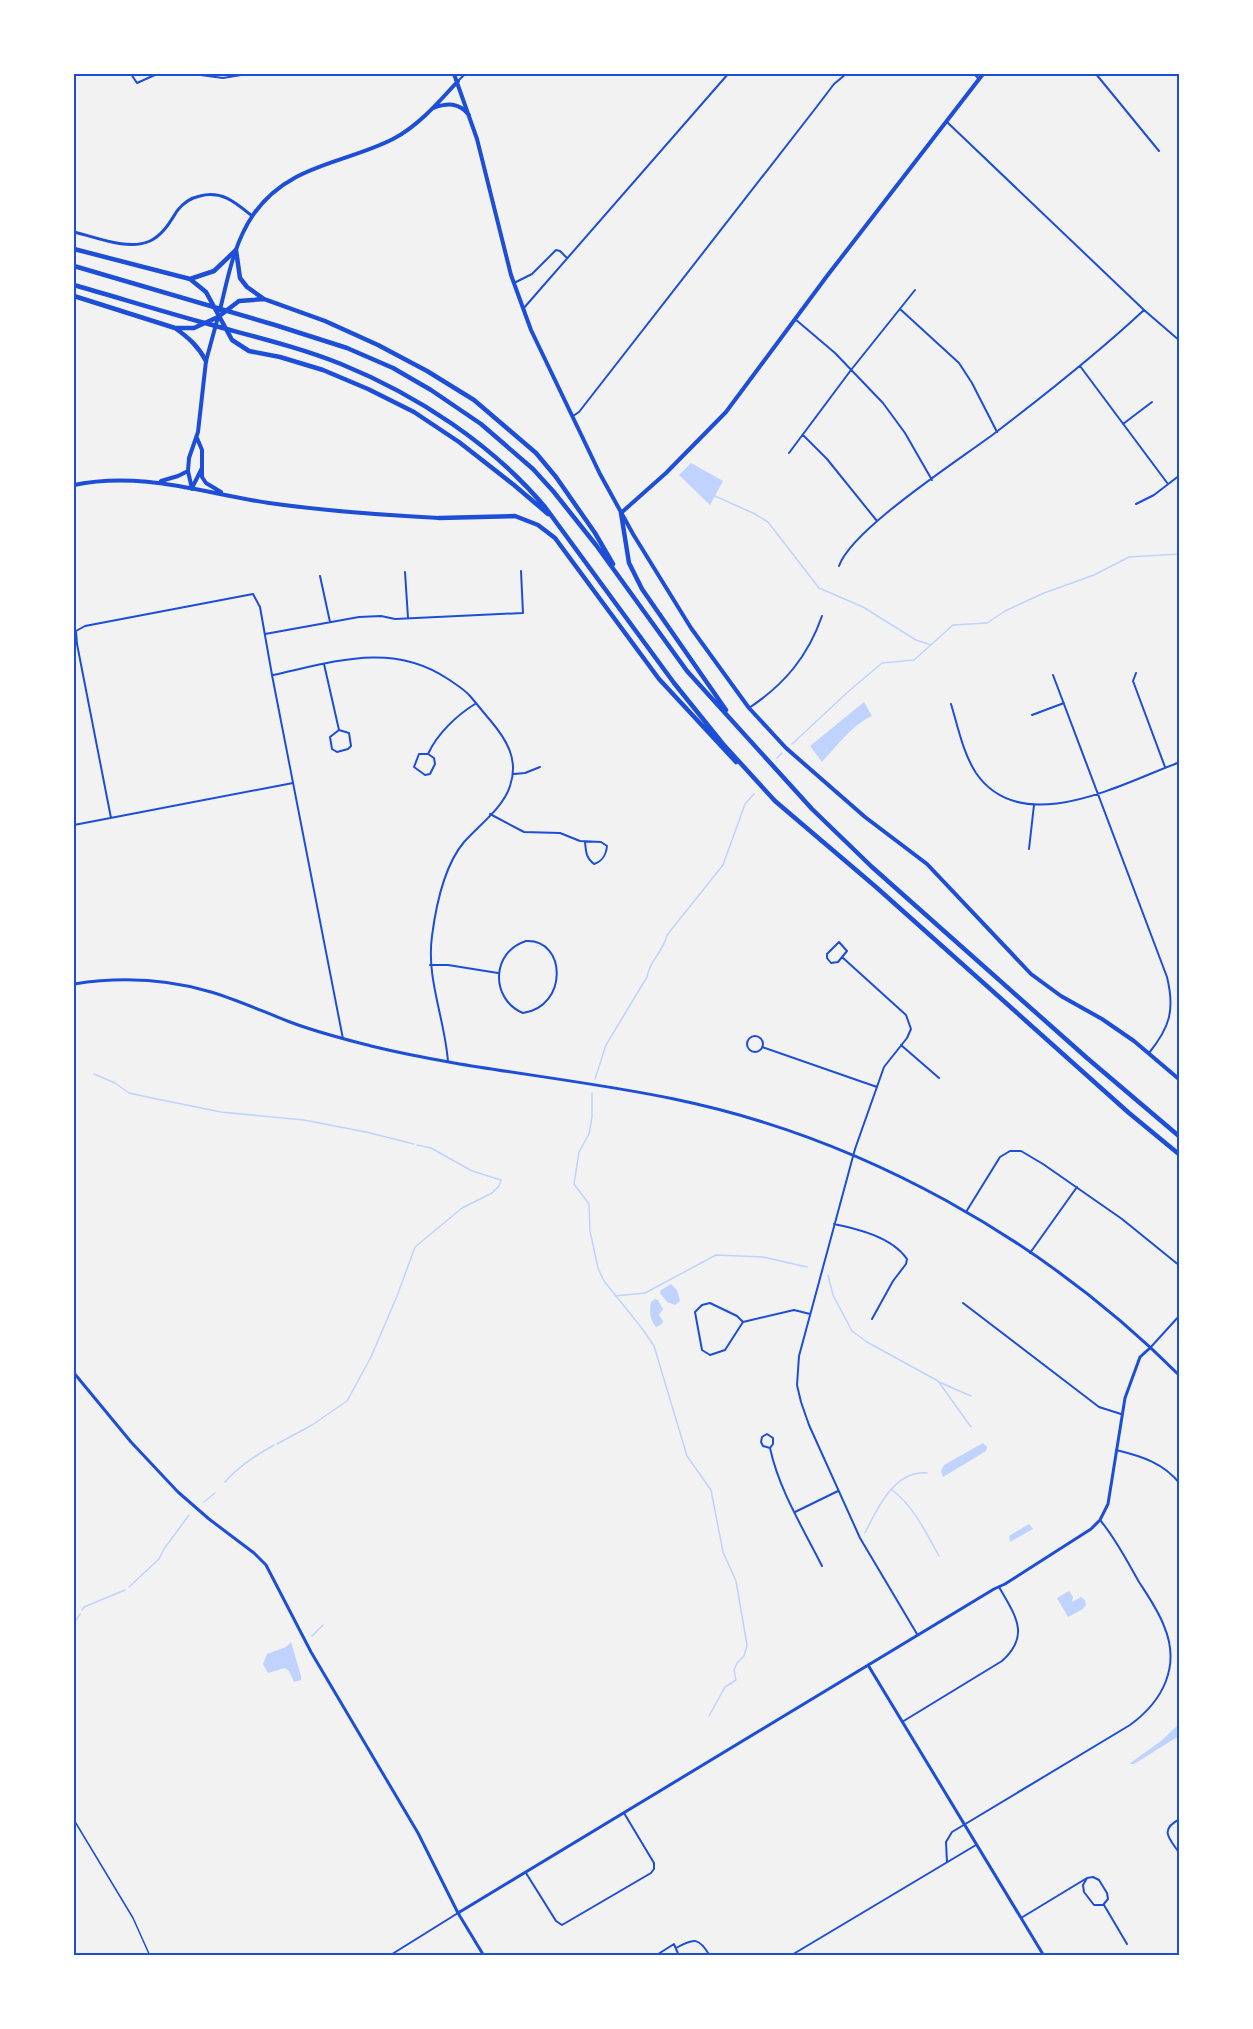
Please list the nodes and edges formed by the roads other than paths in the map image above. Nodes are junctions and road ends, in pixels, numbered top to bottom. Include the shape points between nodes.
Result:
1 (131, 74) edge
2 (157, 74) edge
3 (193, 74) edge
4 (247, 74) edge
5 (454, 74) edge
6 (465, 74) edge
7 (728, 74) edge
8 (846, 74) edge
9 (974, 74) edge
10 (983, 74) edge
11 (1096, 74) edge
12 (979, 79) junction
13 (458, 81) junction
14 (432, 108) junction
15 (471, 118) junction
16 (947, 122) junction
17 (1159, 151) dead end
18 (252, 216) junction
19 (74, 232) edge
20 (74, 249) edge
21 (236, 250) junction
22 (567, 258) junction
23 (74, 266) edge
24 (190, 279) junction
25 (514, 283) junction
26 (74, 285) edge
27 (915, 290) dead end
28 (74, 296) edge
29 (264, 299) junction
30 (900, 309) junction
31 (522, 310) junction
32 (1144, 310) junction
33 (218, 317) junction
34 (795, 319) junction
35 (175, 328) junction
36 (1179, 341) edge
37 (206, 361) junction
38 (1080, 366) junction
39 (851, 370) junction
40 (1152, 402) dead end
41 (572, 418) junction
42 (1123, 424) junction
43 (997, 432) junction
44 (802, 435) junction
45 (196, 438) junction
46 (789, 453) dead end
47 (202, 466) junction
48 (188, 471) junction
49 (1179, 475) edge
50 (932, 480) junction
51 (158, 482) junction
52 (1168, 484) junction
53 (74, 485) edge
54 (192, 489) junction
55 (224, 494) junction
56 (1136, 504) dead end
57 (621, 513) junction
58 (438, 518) joint
59 (877, 521) junction
60 (557, 522) junction
61 (839, 566) dead end
62 (521, 571) dead end
63 (405, 572) dead end
64 (320, 576) dead end
65 (627, 588) junction
66 (822, 616) dead end
67 (408, 618) junction
68 (330, 622) junction
69 (265, 634) junction
70 (324, 664) junction
71 (1136, 673) dead end
72 (272, 675) junction
73 (1053, 675) dead end
74 (1064, 703) junction
75 (476, 704) junction
76 (951, 704) dead end
77 (749, 708) junction
78 (1032, 715) dead end
79 (339, 730) junction
80 (740, 730) junction
81 (428, 754) junction
82 (1179, 762) edge
83 (540, 767) dead end
84 (1165, 767) junction
85 (513, 774) junction
86 (756, 782) junction
87 (293, 783) junction
88 (1099, 793) junction
89 (1035, 805) junction
90 (490, 814) junction
91 (111, 818) junction
92 (74, 825) edge
93 (585, 842) junction
94 (1029, 849) dead end
95 (842, 957) junction
96 (430, 965) junction
97 (498, 973) junction
98 (74, 984) edge
99 (343, 1039) junction
100 (901, 1045) junction
101 (762, 1047) junction
102 (1149, 1053) junction
103 (448, 1062) junction
104 (939, 1078) dead end
105 (1179, 1080) edge
106 (877, 1087) junction
107 (1179, 1137) edge
108 (853, 1155) junction
109 (1179, 1155) edge
110 (1077, 1187) junction
111 (966, 1212) junction
112 (834, 1224) junction
113 (1030, 1253) junction
114 (1179, 1266) edge
115 (963, 1303) dead end
116 (810, 1314) junction
117 (1179, 1315) edge
118 (872, 1319) dead end
119 (743, 1322) junction
120 (1150, 1348) junction
121 (74, 1373) edge
122 (1179, 1376) edge
123 (1121, 1414) junction
124 (770, 1448) junction
125 (1116, 1450) junction
126 (1179, 1484) edge
127 (839, 1490) junction
128 (795, 1512) junction
129 (1100, 1520) junction
130 (822, 1566) dead end
131 (998, 1586) junction
132 (918, 1635) junction
133 (868, 1665) junction
134 (902, 1722) junction
135 (624, 1813) junction
136 (1179, 1819) edge
137 (74, 1820) edge
138 (965, 1824) junction
139 (977, 1844) junction
140 (1179, 1854) edge
141 (947, 1862) junction
142 (526, 1872) junction
143 (1087, 1878) junction
144 (1104, 1905) junction
145 (458, 1913) junction
146 (1021, 1918) junction
147 (1127, 1944) dead end
148 (676, 1948) junction
149 (150, 1956) edge
150 (389, 1956) edge
151 (484, 1956) edge
152 (655, 1956) edge
153 (679, 1956) edge
154 (710, 1956) edge
155 (790, 1956) edge
156 (1044, 1956) edge

1 - 2 street via 139,82
3 - 4 street via 223,78
5 - 13 main road
6 - 13 street
7 - 22 street
8 - 41 street
9 - 12 street
10 - 12 main road
11 - 17 street
12 - 16 main road
13 - 14 main road
13 - 15 main road
14 - 15 main road via 458,105
14 - 18 main road via 391,140 294,178
15 - 25 main road
16 - 32 street
16 - 34 main road
18 - 19 street via 232,200 207,194 187,201 151,241 123,244
18 - 21 main road
20 - 24 highway
21 - 24 highway via 214,271
21 - 29 highway via 240,278
21 - 33 main road
22 - 25 street via 556,250 532,274
22 - 31 street
23 - 65 highway via 325,340 393,368 468,414 533,469
24 - 33 highway via 206,292
25 - 31 main road
26 - 60 highway via 340,363 425,406 485,449 532,492
27 - 30 street
28 - 35 highway
29 - 33 highway via 239,301
29 - 65 highway via 378,345 474,400 537,453 595,532
30 - 39 street
30 - 43 street via 963,369
31 - 41 main road
32 - 36 street
32 - 38 street
33 - 35 highway via 194,328
33 - 37 main road
33 - 60 highway via 232,340 249,351 323,370 414,412 459,442
34 - 39 street
34 - 57 main road via 725,413
35 - 37 highway via 189,338
37 - 45 main road
38 - 42 street
38 - 43 street
39 - 44 street
39 - 50 street via 896,420
40 - 42 street
41 - 57 main road
42 - 52 street
43 - 50 street
44 - 46 street
44 - 59 street
45 - 47 main road via 202,450
45 - 48 main road
47 - 54 main road
47 - 55 main road via 206,483
48 - 51 main road
48 - 54 main road
49 - 52 street
50 - 59 street
51 - 53 main road via 118,479
51 - 54 main road
52 - 56 street
54 - 55 main road
55 - 58 main road via 358,513
57 - 77 main road via 683,616
57 - 80 highway via 629,563 642,589
58 - 86 highway via 515,516 538,525 555,538 659,679
59 - 61 street via 850,547
60 - 86 highway via 674,683
62 - 67 street via 523,613
63 - 67 street
64 - 68 street
65 - 80 highway via 687,671
66 - 77 street via 812,642 794,670
67 - 68 street via 371,616
68 - 69 street
69 - 72 street
69 - 91 street via 253,594 78,630 77,644
70 - 72 street
70 - 75 street via 371,657 414,662 452,682
70 - 79 street
71 - 84 street via 1133,681
72 - 87 street
73 - 74 street
74 - 78 street
74 - 88 street
75 - 81 street via 447,728
75 - 85 street via 507,742
76 - 89 street via 970,761 982,781 1002,796
77 - 102 main road via 816,775 927,864 1031,974
79 - 79 street via 349,734 351,746 337,752 332,749 330,737
80 - 107 highway via 838,836
81 - 81 street via 435,764 430,774 425,775 414,767 419,754
82 - 84 street
83 - 85 street
84 - 88 street
85 - 90 street via 507,792
86 - 109 highway
87 - 91 street
87 - 99 street
88 - 89 street via 1063,803
88 - 102 street via 1169,984 1169,1020
89 - 94 street
90 - 93 street via 524,832 560,833
90 - 96 street via 451,864 439,901
91 - 92 street
93 - 93 street via 589,860 594,864 600,862 607,846
95 - 95 street via 848,949 839,942 827,956 828,961 834,964
95 - 100 street via 906,1015 911,1029
96 - 97 street
96 - 103 street
97 - 97 street via 513,947 534,941 554,959 557,985 547,1002 523,1013 502,995
98 - 99 street via 128,980 188,986
99 - 103 street
100 - 104 street
100 - 106 street via 887,1062
101 - 101 street via 757,1037 747,1042 751,1051
101 - 106 street
102 - 105 main road
103 - 108 street via 692,1103 765,1123
106 - 108 street
108 - 111 street
108 - 112 street
110 - 111 street via 1015,1150 1000,1157
110 - 113 street
110 - 114 street
111 - 113 street
112 - 116 street
112 - 118 street via 871,1234 907,1259
113 - 120 street
115 - 123 street via 1099,1407
116 - 119 street via 794,1310
116 - 127 street via 797,1368 799,1395
117 - 120 street
119 - 119 street via 725,1350 710,1355 702,1350 695,1317 702,1305 717,1305
120 - 122 street
120 - 123 street via 1140,1358
121 - 145 street via 130,1442 178,1492 266,1565 311,1652 418,1833
123 - 125 street
124 - 124 street via 761,1442 767,1434 774,1438
124 - 128 street via 773,1464
125 - 126 street via 1158,1464
125 - 129 street via 1110,1498
127 - 128 street
127 - 132 street via 860,1538
128 - 130 street
129 - 131 street via 1073,1542
129 - 138 street via 1165,1627 1170,1662 1164,1686 1149,1710 1130,1725
131 - 132 street
131 - 134 street via 1018,1623 1018,1638 1010,1654
132 - 133 street
133 - 134 street
133 - 135 street
134 - 138 street
135 - 142 street
135 - 142 street via 654,1869 567,1924 556,1921
136 - 140 street via 1167,1830
137 - 149 lane via 133,1918
138 - 139 street
138 - 141 street via 947,1837
139 - 141 street
139 - 146 street
141 - 155 street
142 - 145 street
143 - 144 street via 1083,1886 1089,1900 1097,1906
143 - 144 street via 1096,1877 1101,1882 1108,1896
143 - 146 street
144 - 147 street
145 - 150 street
145 - 151 street
146 - 156 street
148 - 152 street via 674,1944
148 - 153 street
148 - 154 street via 698,1941

